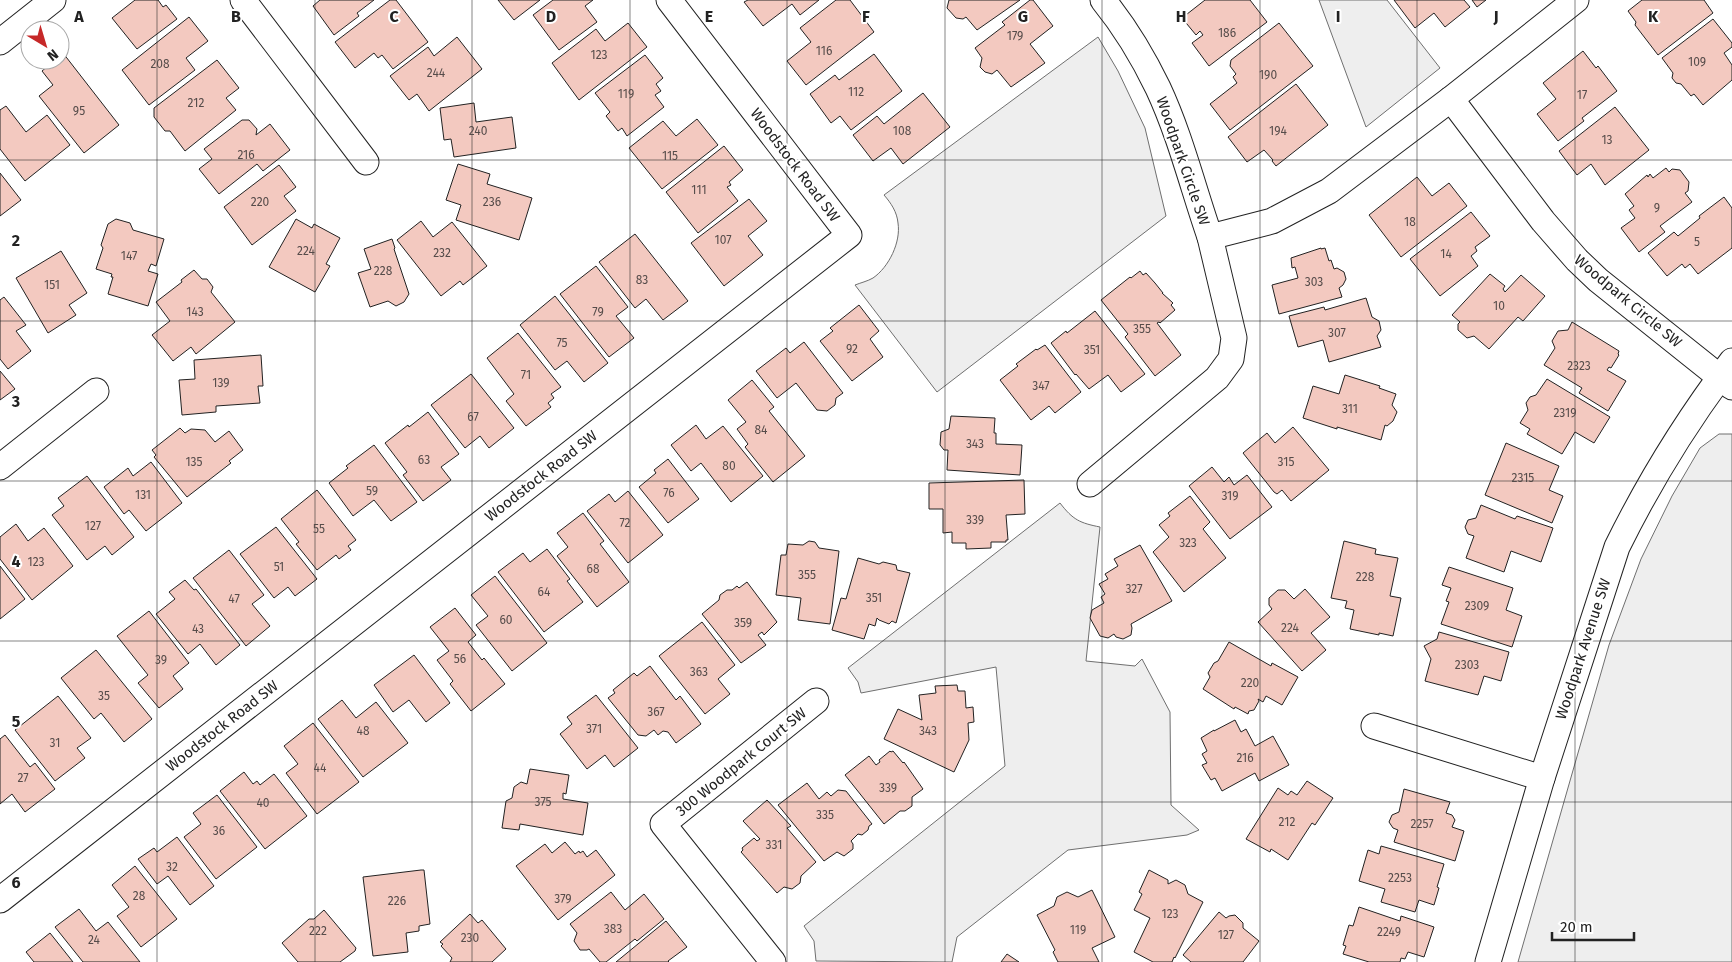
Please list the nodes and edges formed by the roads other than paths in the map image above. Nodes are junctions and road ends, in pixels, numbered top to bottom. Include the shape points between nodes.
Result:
1 (53, 0) edge
2 (243, 0) edge
3 (669, 0) edge
4 (1104, 0) edge
5 (1576, 0) edge
6 (0, 42) edge
7 (1451, 100) junction
8 (366, 162) dead end
9 (1210, 237) junction
10 (1728, 375) edge
11 (96, 391) dead end
12 (0, 466) edge
13 (1090, 484) dead end
14 (816, 701) dead end
15 (1374, 726) dead end
16 (1542, 778) junction
17 (0, 900) edge
18 (773, 962) edge
19 (1488, 962) edge

1 - 6 street
2 - 8 street
3 - 17 street, Woodstock Road SW via 849,235
4 - 9 street, Woodpark Circle SW via 1134,43 1158,88
5 - 7 street, Woodpark Circle SW
7 - 9 street, Woodpark Circle SW via 1329,191 1272,221
7 - 10 street, Woodpark Circle SW via 1543,222 1577,260 1598,280
9 - 13 street via 1234,338 1231,359 1217,378
10 - 16 street, Woodpark Avenue SW via 1669,452 1617,547
11 - 12 street
14 - 18 street, 300 Woodpark Court SW via 663,824
15 - 16 street
16 - 19 street, Woodpark Avenue SW

